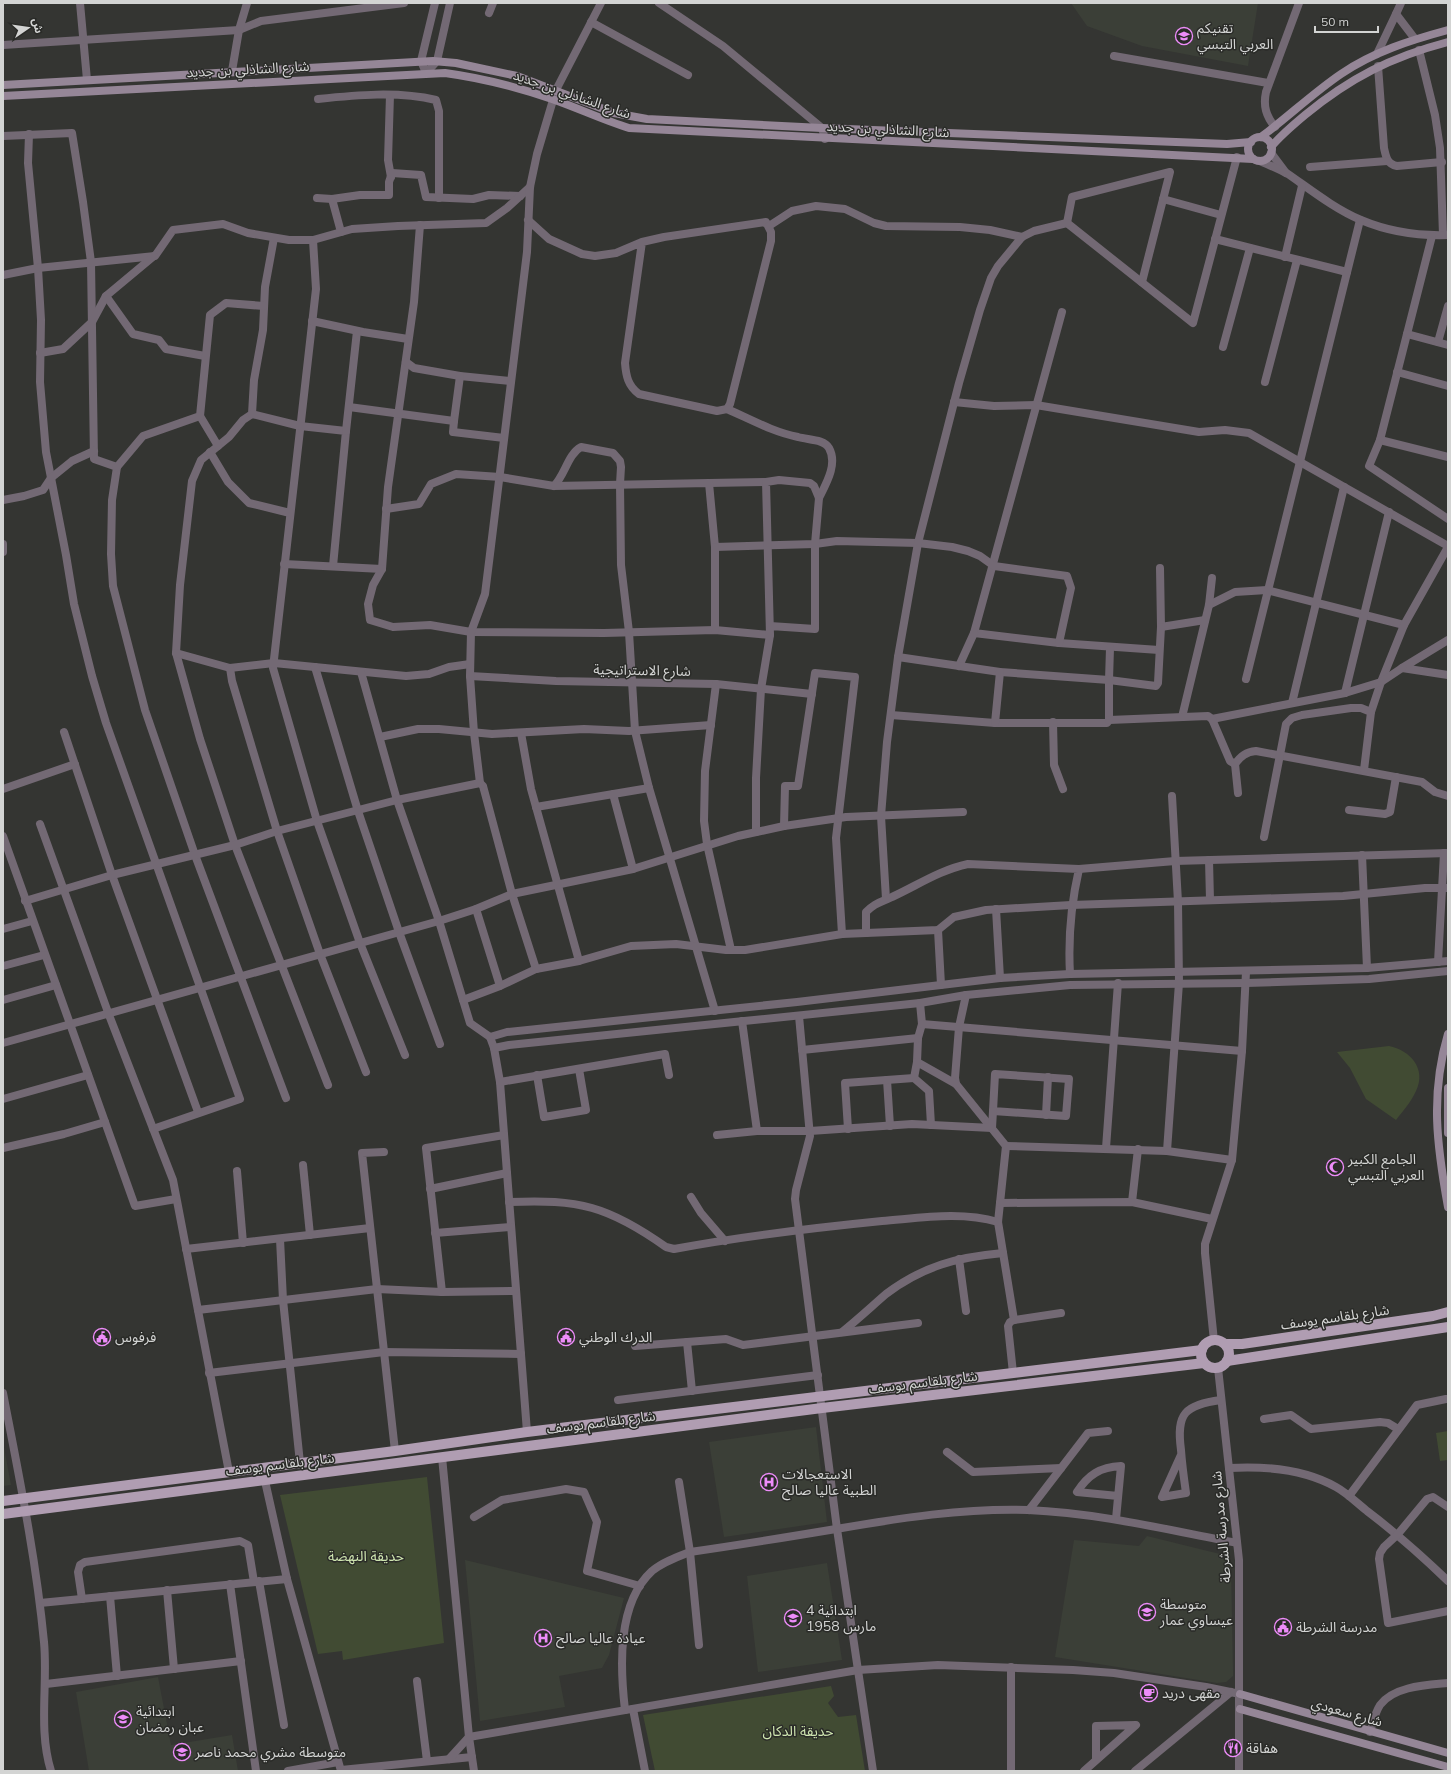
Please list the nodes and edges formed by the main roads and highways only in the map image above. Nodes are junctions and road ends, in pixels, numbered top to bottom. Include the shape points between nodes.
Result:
1 (1448, 30) edge
2 (1448, 42) edge
3 (3, 85) edge
4 (3, 96) edge
5 (1261, 137) junction
6 (1250, 142) junction
7 (1271, 150) junction
8 (1256, 160) junction
9 (1448, 1034) edge
10 (1448, 1088) edge
11 (1448, 1128) edge
12 (1448, 1207) edge
13 (1448, 1312) edge
14 (1448, 1327) edge
15 (1225, 1344) junction
16 (1202, 1350) junction
17 (1227, 1362) junction
18 (1204, 1363) junction
19 (3, 1501) edge
20 (3, 1514) edge
21 (1240, 1694) road end
22 (1240, 1709) road end
23 (1448, 1753) edge
24 (1448, 1767) edge

1 - 5 main road via 1415,39 1377,54 1342,74
2 - 7 main road via 1378,66 1318,104 1280,137
3 - 6 main road, شارع الشاذلي بن جديد via 437,61 517,76 631,117 822,128 1227,144
4 - 8 main road, شارع الشاذلي بن جديد via 445,73 492,80 553,99 629,128 1237,157
5 - 6 main road
5 - 7 main road via 1269,141
6 - 8 main road via 1248,150
7 - 8 main road via 1266,160
9 - 12 main road via 1440,1070 1436,1114
10 - 11 main road
13 - 15 main road, شارع بلقاسم يوسف via 1242,1344
14 - 17 main road, شارع بلقاسم يوسف
15 - 16 main road via 1214,1341 1207,1343
15 - 17 main road via 1229,1353
16 - 18 main road
16 - 19 main road, شارع بلقاسم يوسف via 527,1432
17 - 18 main road via 1218,1368 1212,1368
18 - 20 main road, شارع بلقاسم يوسف via 822,1408
21 - 23 main road, شارع سعودي
22 - 24 main road, شارع سعودي

